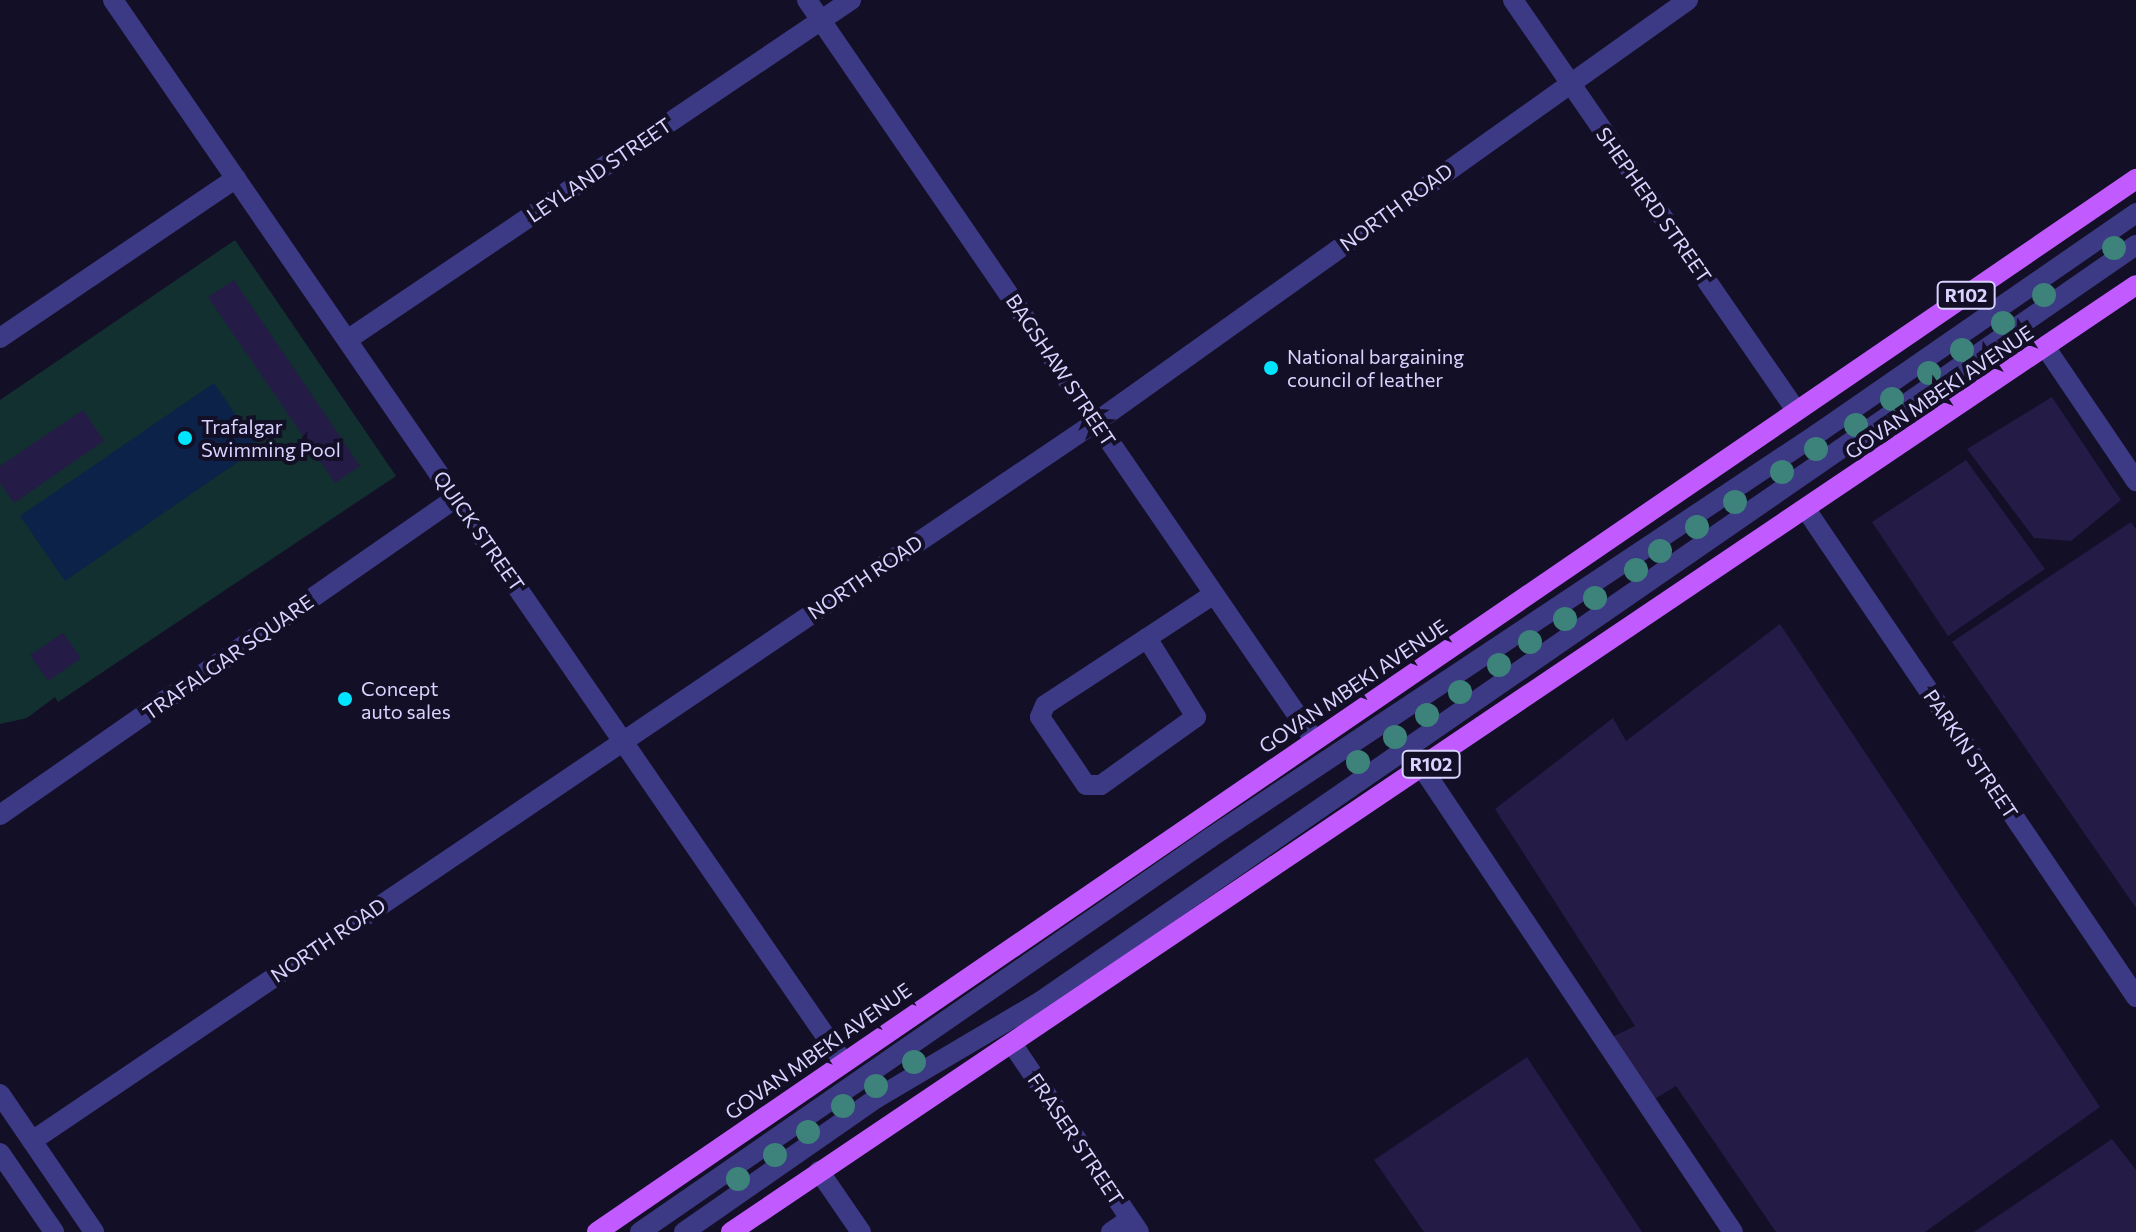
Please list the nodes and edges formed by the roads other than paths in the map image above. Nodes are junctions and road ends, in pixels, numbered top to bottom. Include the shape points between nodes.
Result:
1 (113, 0) edge
2 (807, 0) edge
3 (851, 0) edge
4 (1513, 0) edge
5 (1688, 0) edge
6 (821, 21) junction
7 (1569, 82) junction
8 (236, 178) junction
9 (2136, 179) edge
10 (2136, 213) edge
11 (2136, 245) edge
12 (2136, 285) edge
13 (0, 338) edge
14 (347, 340) junction
15 (2046, 348) junction
16 (1795, 409) junction
17 (1096, 422) junction
18 (2136, 481) edge
19 (456, 498) junction
20 (1807, 511) junction
21 (1214, 594) junction
22 (1147, 638) junction
23 (623, 740) junction
24 (1315, 741) junction
25 (1423, 769) junction
26 (0, 815) edge
27 (2136, 997) edge
28 (1013, 1045) junction
29 (844, 1063) junction
30 (0, 1094) edge
31 (32, 1141) junction
32 (1, 1156) edge
33 (819, 1171) junction
34 (1134, 1225) edge
35 (54, 1232) edge
36 (94, 1232) edge
37 (597, 1232) edge
38 (640, 1232) edge
39 (684, 1232) edge
40 (731, 1232) edge
41 (861, 1232) edge
42 (1111, 1232) edge
43 (1733, 1232) edge

1 - 8 street, QUICK STREET
2 - 6 street, BAGSHAW STREET
3 - 6 street, LEYLAND STREET
4 - 7 street, SHEPHERD STREET
5 - 7 street, NORTH ROAD
6 - 14 street, LEYLAND STREET
6 - 17 street, BAGSHAW STREET
7 - 16 street, SHEPHERD STREET
7 - 17 street, NORTH ROAD
8 - 13 street
8 - 14 street, QUICK STREET
9 - 16 main road, GOVAN MBEKI AVENUE / R102
10 - 38 street via 1817,434 1210,838
11 - 39 street via 1041,1001 877,1098
12 - 15 main road, GOVAN MBEKI AVENUE / R102
14 - 19 street, QUICK STREET
15 - 18 street
15 - 20 main road, GOVAN MBEKI AVENUE / R102
16 - 24 main road, GOVAN MBEKI AVENUE / R102
17 - 21 street, BAGSHAW STREET
17 - 23 street, NORTH ROAD
19 - 23 street, QUICK STREET
19 - 26 street, TRAFALGAR SQUARE
20 - 25 main road, GOVAN MBEKI AVENUE / R102
20 - 27 street, PARKIN STREET
21 - 22 street
21 - 24 street, BAGSHAW STREET
22 - 22 street via 1041,711 1043,722 1086,785 1101,785 1196,717
23 - 29 street, QUICK STREET
23 - 31 street, NORTH ROAD
24 - 29 main road, GOVAN MBEKI AVENUE / R102
25 - 28 main road, GOVAN MBEKI AVENUE / R102
25 - 43 street
28 - 33 main road, GOVAN MBEKI AVENUE / R102
28 - 34 street, FRASER STREET
29 - 37 main road, GOVAN MBEKI AVENUE / R102
30 - 31 street
31 - 36 street
32 - 35 street
33 - 40 main road, GOVAN MBEKI AVENUE / R102
33 - 41 street
34 - 42 street

